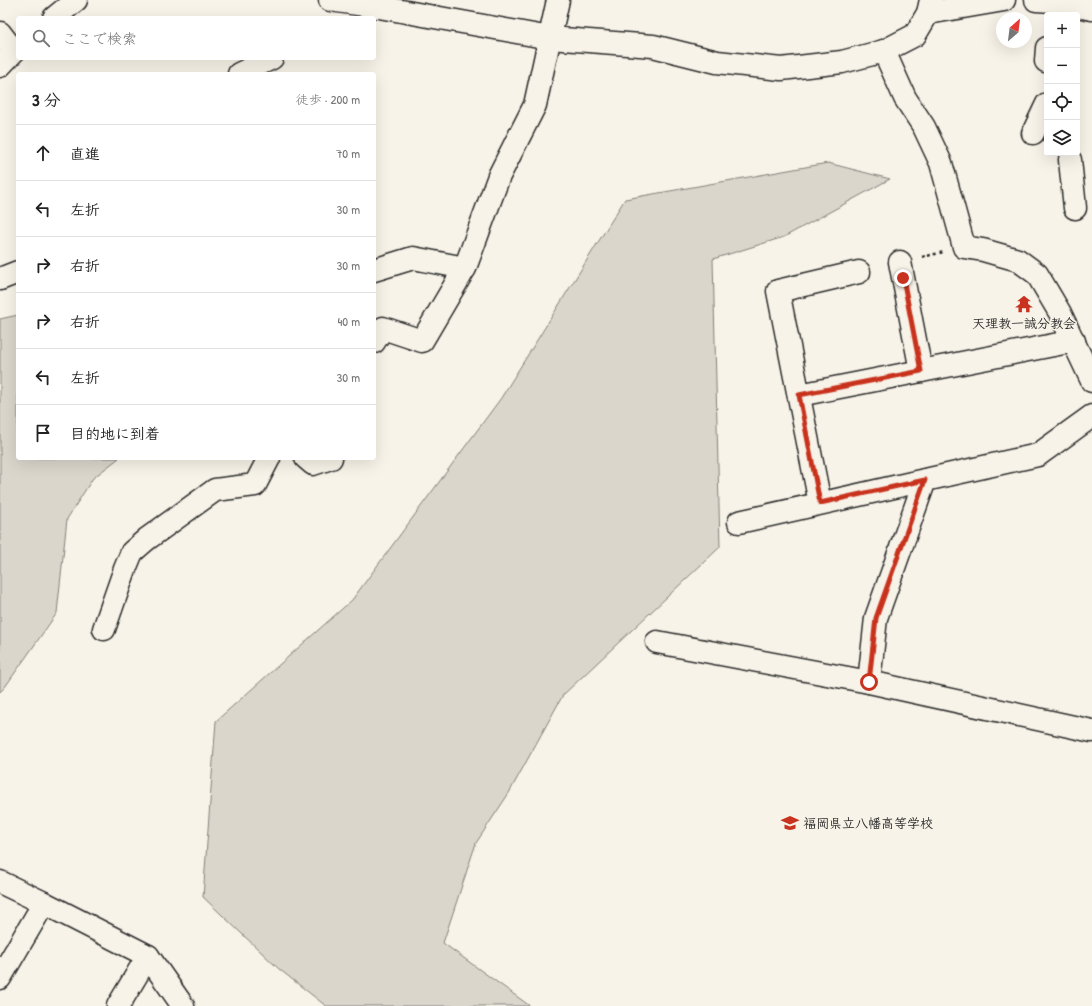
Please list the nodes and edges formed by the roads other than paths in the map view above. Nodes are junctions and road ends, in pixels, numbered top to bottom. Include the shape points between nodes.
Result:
1 (76, 0) edge
2 (330, 0) edge
3 (558, 0) edge
4 (1004, 0) edge
5 (1046, 5) edge
6 (929, 6) edge
7 (379, 7) junction
8 (1092, 9) edge
9 (56, 16) edge
10 (360, 16) edge
11 (0, 33) edge
12 (550, 38) junction
13 (884, 51) junction
14 (11, 55) edge
15 (268, 60) edge
16 (243, 72) edge
17 (1044, 110) edge
18 (1033, 133) dead end
19 (1070, 160) dead end
20 (1075, 208) dead end
21 (900, 262) dead end
22 (465, 268) junction
23 (376, 269) edge
24 (859, 272) dead end
25 (16, 273) edge
26 (0, 279) edge
27 (376, 339) edge
28 (1074, 341) junction
29 (921, 371) junction
30 (1092, 380) edge
31 (799, 395) junction
32 (1092, 416) edge
33 (268, 460) edge
34 (308, 460) edge
35 (325, 460) edge
36 (925, 480) junction
37 (820, 503) junction
38 (739, 522) dead end
39 (104, 629) dead end
40 (658, 642) dead end
41 (869, 682) junction
42 (1092, 732) edge
43 (0, 882) edge
44 (44, 903) junction
45 (148, 956) junction
46 (0, 978) edge
47 (118, 1006) edge
48 (183, 1006) edge

1 - 9 street
2 - 7 street
3 - 12 street
4 - 6 street
5 - 8 street
6 - 13 street via 915,35
7 - 10 street
7 - 12 street
11 - 14 street
12 - 13 street via 653,46 718,62 780,69 842,62
12 - 22 street via 536,105 499,176
13 - 28 street via 905,98 924,127 941,163 964,247 1018,260 1037,274
15 - 16 street
17 - 18 street
19 - 20 street
21 - 29 street
22 - 23 street via 413,258
22 - 27 street via 422,341 383,328
24 - 31 street via 778,291
25 - 26 street
28 - 29 street
28 - 30 street
29 - 31 street
31 - 37 street
32 - 36 street via 1038,455
33 - 39 street via 255,485 215,490 132,552
34 - 35 street via 313,464
36 - 37 street
36 - 41 street via 876,618
37 - 38 street
40 - 41 street
41 - 42 street
43 - 44 street
44 - 45 street
44 - 46 street
45 - 47 street
45 - 48 street

